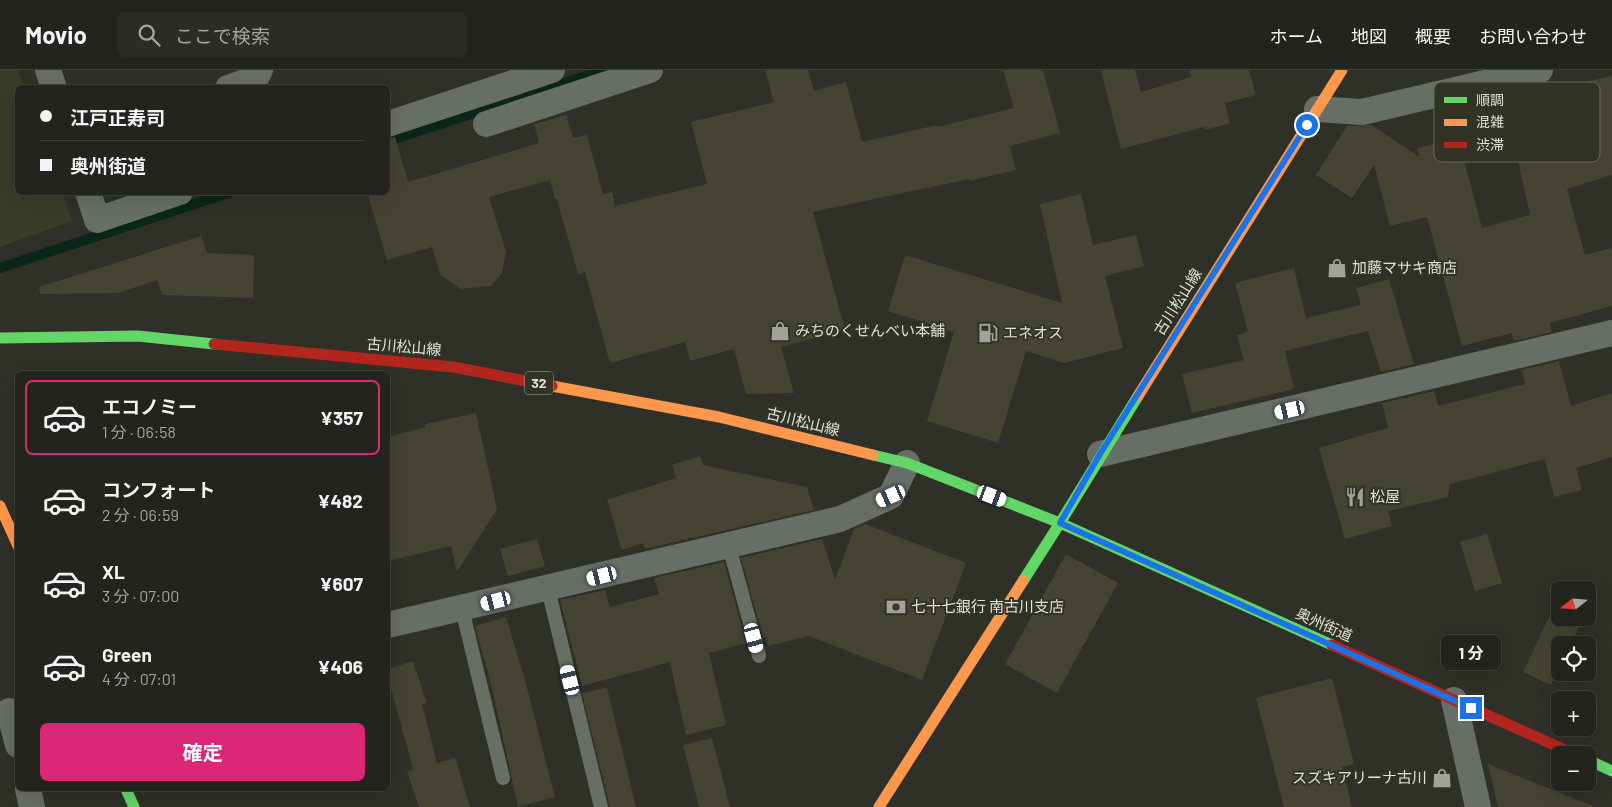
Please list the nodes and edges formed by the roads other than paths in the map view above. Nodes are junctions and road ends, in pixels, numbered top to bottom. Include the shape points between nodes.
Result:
1 (48, 70) edge
2 (260, 70) edge
3 (552, 70) edge
4 (650, 70) edge
5 (1342, 70) edge
6 (1540, 70) edge
7 (1489, 82) edge
8 (53, 85) edge
9 (236, 85) edge
10 (1434, 95) edge
11 (1317, 109) junction
12 (390, 123) edge
13 (486, 124) dead end
14 (89, 195) edge
15 (171, 195) edge
16 (1612, 333) edge
17 (0, 338) edge
18 (1100, 454) junction
19 (907, 463) junction
20 (0, 506) edge
21 (1060, 523) junction
22 (15, 539) edge
23 (729, 546) junction
24 (548, 589) junction
25 (462, 609) junction
26 (390, 625) edge
27 (759, 656) dead end
28 (1454, 700) junction
29 (9, 711) edge
30 (15, 734) edge
31 (1556, 746) edge
32 (1596, 764) edge
33 (1612, 771) edge
34 (502, 778) dead end
35 (28, 791) edge
36 (127, 791) edge
37 (32, 807) edge
38 (134, 807) edge
39 (601, 807) edge
40 (879, 807) edge
41 (1478, 807) edge

1 - 8 street
2 - 9 street via 256,78
3 - 12 street
4 - 13 street
5 - 11 main road, 古川松山線
6 - 7 street
10 - 11 street via 1362,112
11 - 18 main road, 古川松山線
14 - 15 street via 97,220
16 - 18 street
17 - 19 main road, 古川松山線 / 32 via 138,336 454,366 719,417
18 - 21 main road, 古川松山線
19 - 21 main road, 古川松山線 / 32
19 - 23 street via 891,496 840,519
20 - 22 main road
21 - 28 main road, 奥州街道
21 - 40 main road
23 - 24 street
23 - 27 lane
24 - 25 street
24 - 39 lane
25 - 26 street
25 - 34 lane
28 - 31 main road, 奥州街道
28 - 41 street
29 - 30 street
32 - 33 main road
35 - 37 street
36 - 38 main road

